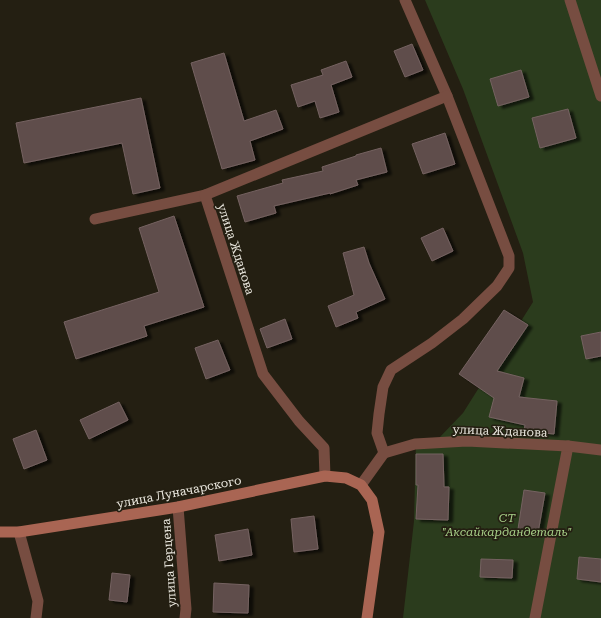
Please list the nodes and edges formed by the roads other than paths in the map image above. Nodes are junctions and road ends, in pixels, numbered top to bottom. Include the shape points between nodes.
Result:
1 (405, 0) edge
2 (570, 0) edge
3 (448, 96) junction
4 (601, 96) edge
5 (205, 195) junction
6 (95, 219) dead end
7 (568, 446) junction
8 (601, 450) edge
9 (384, 453) junction
10 (325, 476) junction
11 (361, 485) junction
12 (178, 507) junction
13 (0, 532) edge
14 (19, 532) junction
15 (36, 618) edge
16 (186, 618) edge
17 (367, 618) edge
18 (535, 618) edge

1 - 3 street
2 - 4 street
3 - 5 street, улица Жданова
3 - 9 street via 509,256 509,268 496,286 463,319 391,370 383,388 377,433
5 - 6 street
5 - 10 street, улица Жданова via 263,374 299,421 324,448
7 - 8 street, улица Жданова
7 - 9 street, улица Жданова via 467,441 415,444
7 - 18 street
9 - 11 street
10 - 11 main road, улица Луначарского via 346,478
10 - 12 main road, улица Луначарского
11 - 17 main road via 372,500 379,532
12 - 14 main road, улица Луначарского
12 - 16 street, улица Герцена
13 - 14 main road, улица Луначарского
14 - 15 street via 38,601

